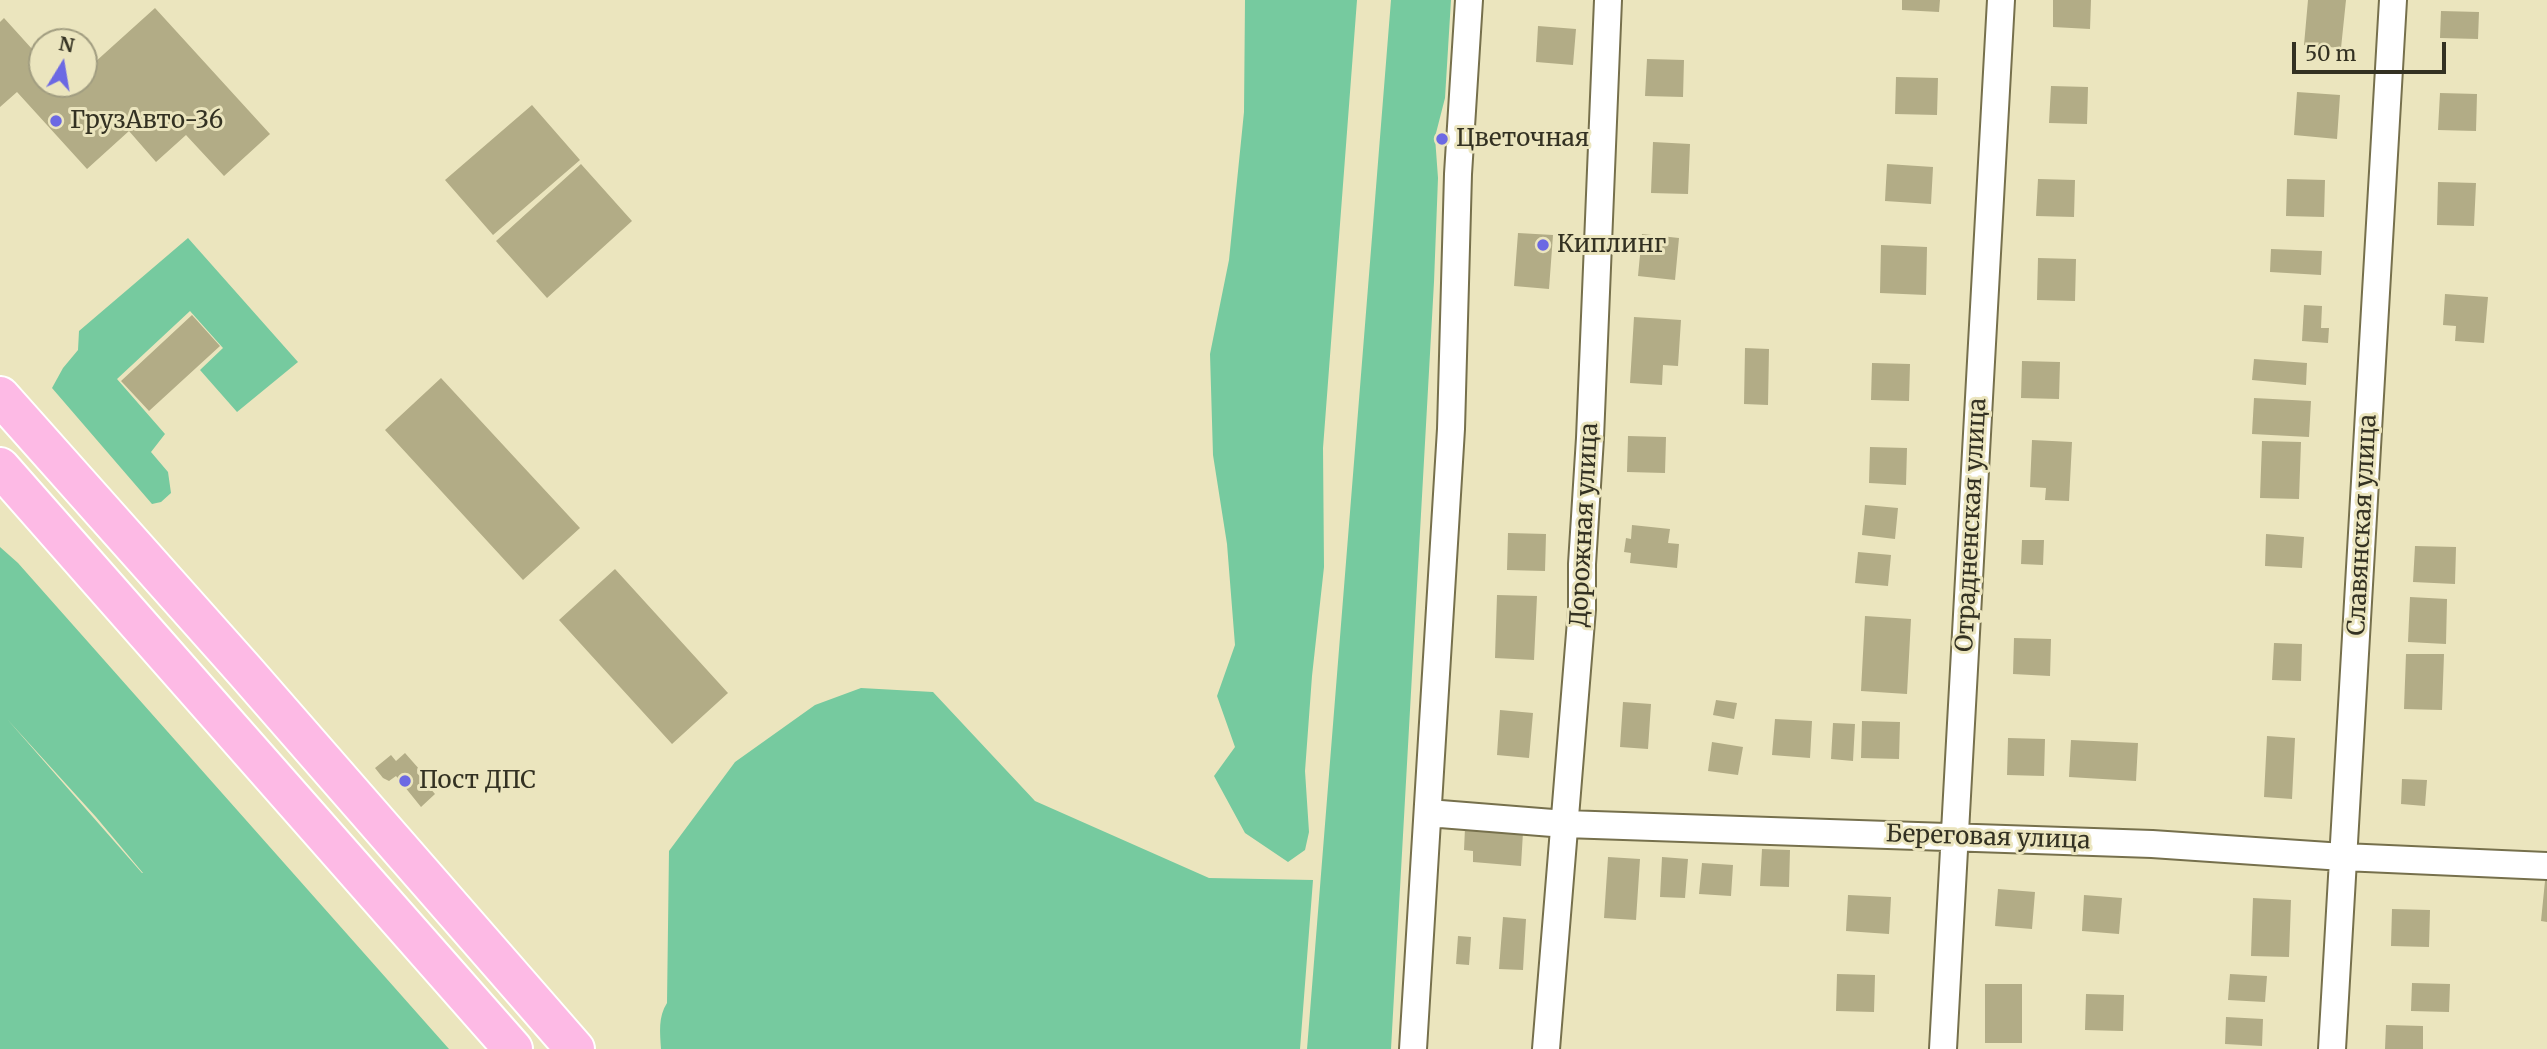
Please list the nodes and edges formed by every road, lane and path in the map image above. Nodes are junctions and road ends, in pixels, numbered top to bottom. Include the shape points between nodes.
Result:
1 (1469, 0) edge
2 (1608, 0) edge
3 (2001, 0) edge
4 (2393, 0) edge
5 (0, 396) edge
6 (0, 467) edge
7 (1428, 813) junction
8 (1565, 824) junction
9 (1955, 837) junction
10 (2343, 857) junction
11 (2547, 866) edge
12 (513, 1049) edge
13 (575, 1049) edge
14 (1413, 1049) edge
15 (1546, 1049) edge
16 (1943, 1049) edge
17 (2332, 1049) edge

1 - 7 street via 1451,429
2 - 8 street, Дорожная улица via 1582,609
3 - 9 street, Отрадненская улица
4 - 10 street, Славянская улица
5 - 13 highway
6 - 12 highway
7 - 8 street, Береговая улица
7 - 14 street
8 - 9 street, Береговая улица
8 - 15 street, Дорожная улица
9 - 10 street, Береговая улица
9 - 16 street, Отрадненская улица
10 - 11 street, Береговая улица
10 - 17 street, Славянская улица

